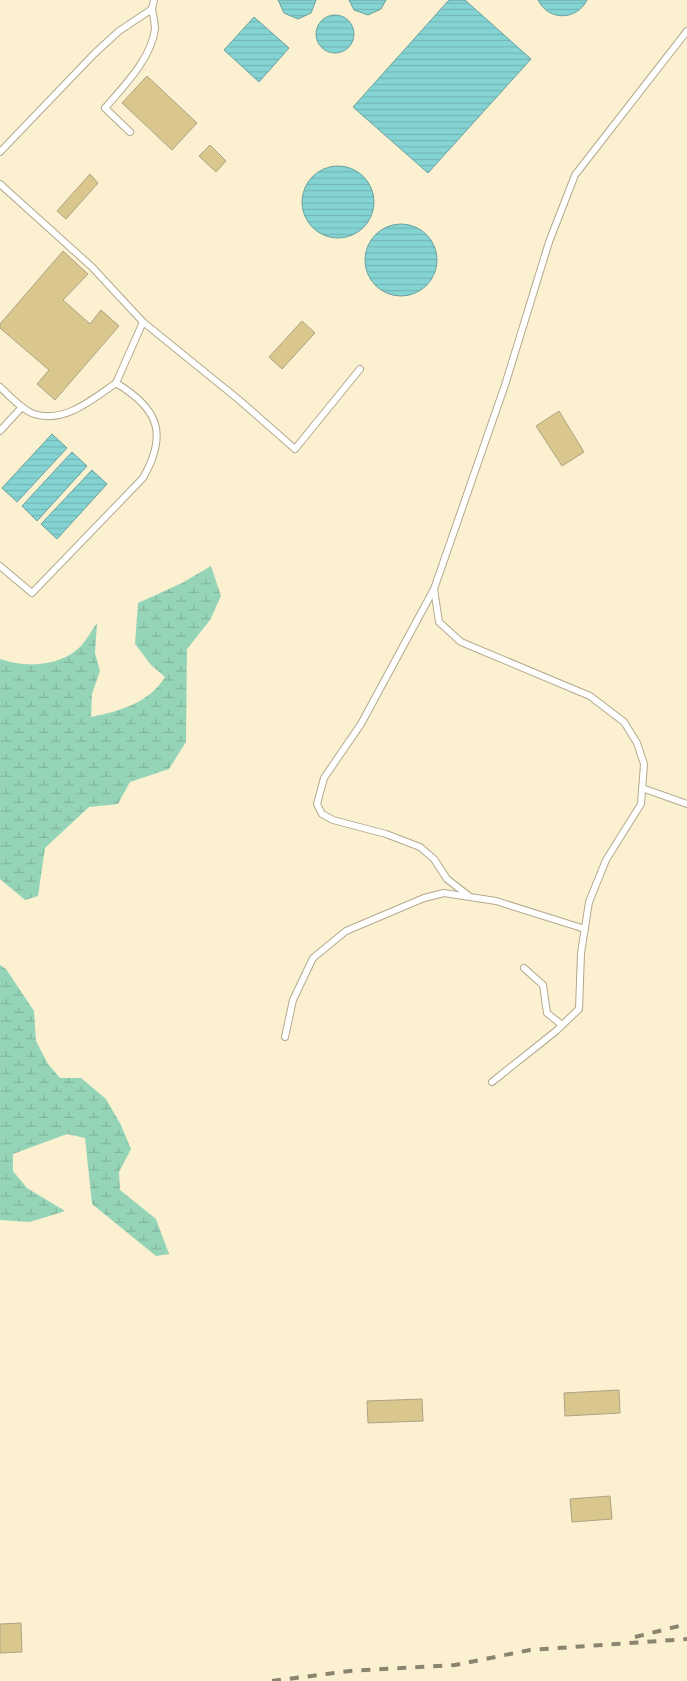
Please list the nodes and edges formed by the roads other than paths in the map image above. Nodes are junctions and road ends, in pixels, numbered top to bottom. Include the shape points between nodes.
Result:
1 (154, 0) edge
2 (152, 9) junction
3 (687, 31) edge
4 (130, 132) dead end
5 (0, 152) edge
6 (0, 184) edge
7 (143, 322) junction
8 (360, 369) dead end
9 (116, 383) junction
10 (0, 386) edge
11 (22, 407) junction
12 (0, 431) edge
13 (0, 566) edge
14 (434, 589) junction
15 (642, 788) junction
16 (687, 804) edge
17 (469, 896) junction
18 (585, 929) junction
19 (524, 968) dead end
20 (562, 1025) junction
21 (285, 1037) dead end
22 (492, 1082) dead end

1 - 2 lane
2 - 4 lane via 155,28 145,55 136,72 105,108
2 - 5 lane via 118,31
3 - 14 lane via 574,175
6 - 7 lane via 92,267
7 - 8 lane via 295,449
7 - 9 lane
9 - 11 lane via 76,409 60,415 33,414
9 - 13 lane via 138,396 150,413 158,434 154,458 143,478 32,593
10 - 11 lane
11 - 12 lane
14 - 15 lane via 439,622 461,642 590,696 624,722 637,743 644,764
14 - 17 lane via 361,724 324,778 317,804 322,814 333,820 420,847 434,859 447,880
15 - 16 lane
15 - 18 lane via 641,804 606,860 589,902
17 - 18 lane via 496,901
17 - 21 lane via 444,893 424,898 346,932 313,958 292,1000
18 - 20 lane via 579,1009
19 - 20 lane via 543,985 548,1013
20 - 22 lane

